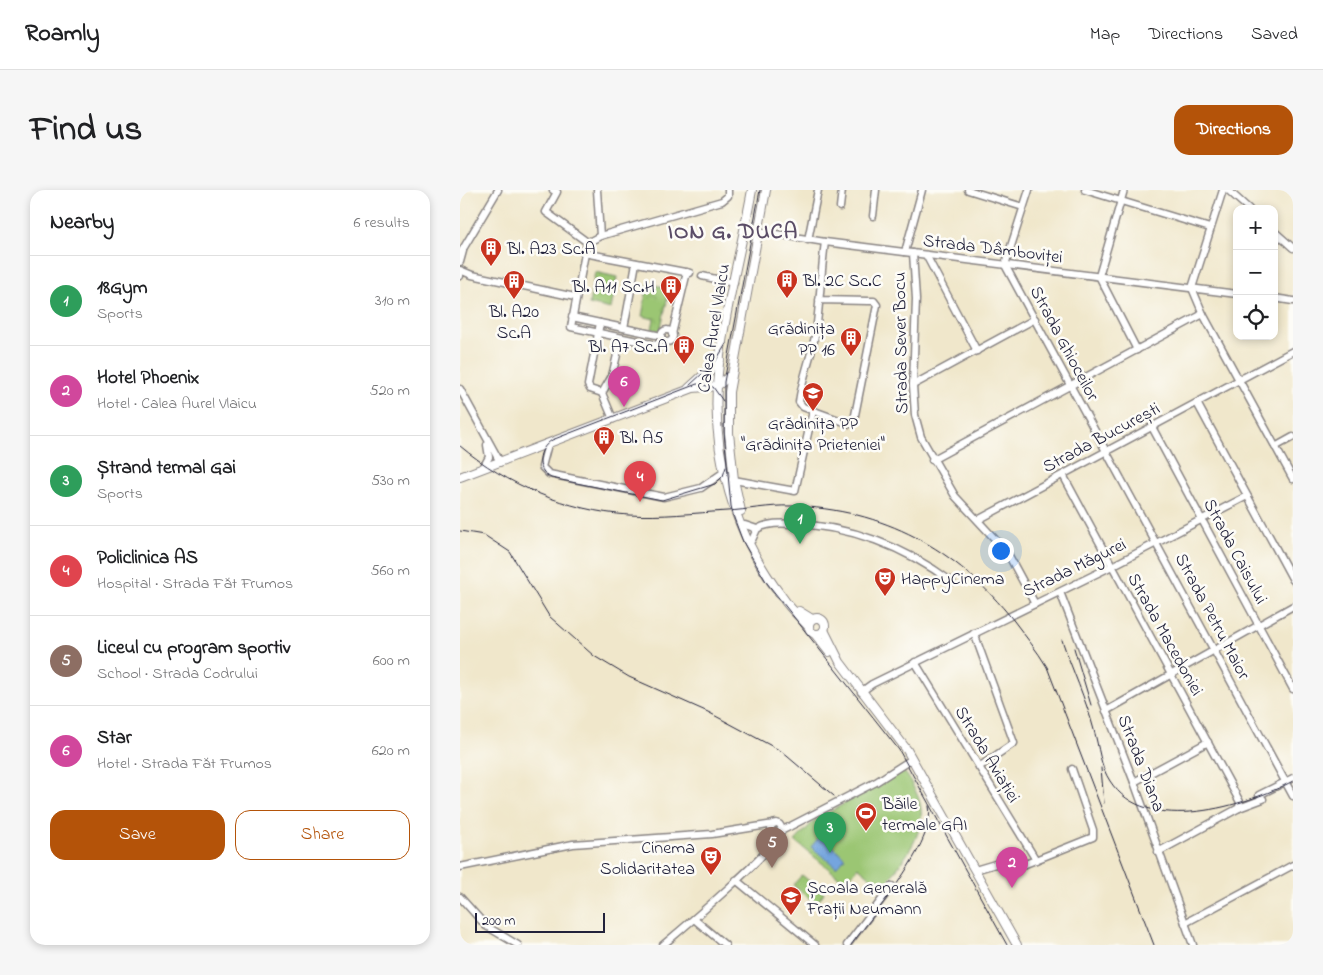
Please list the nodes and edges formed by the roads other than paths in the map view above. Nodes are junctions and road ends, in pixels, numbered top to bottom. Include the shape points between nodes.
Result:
1 (498, 190) edge
2 (596, 190) edge
3 (728, 190) edge
4 (752, 190) edge
5 (766, 190) edge
6 (818, 190) edge
7 (842, 190) edge
8 (876, 190) edge
9 (922, 190) edge
10 (968, 190) edge
11 (1028, 190) edge
12 (1085, 190) edge
13 (1124, 190) edge
14 (1222, 190) edge
15 (1228, 190) edge
16 (555, 191) edge
17 (1121, 200) junction
18 (1245, 205) edge
19 (840, 207) dead end
20 (1023, 207) junction
21 (873, 216) dead end
22 (1210, 228) junction
23 (745, 229) junction
24 (758, 231) junction
25 (1278, 235) edge
26 (600, 236) junction
27 (808, 240) junction
28 (587, 242) junction
29 (824, 242) junction
30 (1293, 248) edge
31 (462, 252) edge
32 (905, 252) junction
33 (584, 253) junction
34 (913, 253) junction
35 (926, 255) junction
36 (460, 262) edge
37 (636, 263) junction
38 (1006, 265) junction
39 (460, 270) edge
40 (472, 276) junction
41 (702, 276) dead end
42 (1099, 276) junction
43 (460, 277) edge
44 (734, 283) junction
45 (1192, 288) junction
46 (1233, 293) edge
47 (575, 297) junction
48 (1278, 299) edge
49 (819, 300) junction
50 (1293, 301) edge
51 (1203, 314) junction
52 (572, 317) junction
53 (1035, 319) junction
54 (600, 323) junction
55 (624, 328) junction
56 (598, 333) junction
57 (621, 338) junction
58 (662, 338) junction
59 (1137, 350) junction
60 (977, 351) junction
61 (1293, 351) edge
62 (720, 360) junction
63 (732, 375) junction
64 (1239, 380) junction
65 (913, 385) junction
66 (1070, 385) junction
67 (717, 386) junction
68 (460, 389) edge
69 (685, 391) junction
70 (602, 393) junction
71 (1197, 403) junction
72 (813, 412) junction
73 (613, 419) junction
74 (1152, 427) junction
75 (484, 434) junction
76 (1293, 437) edge
77 (548, 444) junction
78 (1275, 446) junction
79 (1106, 452) junction
80 (932, 460) junction
81 (500, 462) junction
82 (483, 468) junction
83 (724, 472) junction
84 (1063, 475) junction
85 (460, 477) edge
86 (1293, 479) edge
87 (734, 480) junction
88 (1247, 496) junction
89 (1202, 519) junction
90 (978, 520) junction
91 (745, 525) junction
92 (757, 528) junction
93 (752, 540) junction
94 (1156, 543) junction
95 (1112, 566) junction
96 (1293, 580) edge
97 (952, 582) dead end
98 (1060, 592) junction
99 (1034, 604) junction
100 (1293, 606) edge
101 (810, 622) junction
102 (1259, 626) junction
103 (824, 630) junction
104 (974, 633) junction
105 (815, 634) junction
106 (1214, 651) junction
107 (915, 662) junction
108 (1172, 675) junction
109 (1293, 689) edge
110 (861, 692) junction
111 (1106, 711) junction
112 (1208, 742) junction
113 (912, 759) junction
114 (979, 767) junction
115 (1072, 769) dead end
116 (1293, 778) edge
117 (1134, 782) junction
118 (1286, 782) junction
119 (1293, 796) edge
120 (1239, 808) junction
121 (776, 829) junction
122 (1158, 852) junction
123 (1036, 860) junction
124 (1293, 865) edge
125 (460, 867) edge
126 (975, 870) junction
127 (736, 880) junction
128 (892, 886) dead end
129 (460, 897) edge
130 (694, 919) junction
131 (1185, 923) junction
132 (518, 945) edge
133 (663, 945) edge
134 (725, 945) edge
135 (815, 945) edge
136 (847, 945) edge
137 (1017, 945) edge
138 (1193, 945) edge

1 - 31 street
2 - 26 street
3 - 26 street via 728,196 722,201
4 - 23 main road, Calea Aurel Vlaicu
5 - 24 main road, Calea Aurel Vlaicu
6 - 27 street
7 - 19 street
8 - 21 street
9 - 32 street, Strada Sever Bocu
10 - 20 street
11 - 20 street
12 - 17 street
13 - 17 street
14 - 22 street
15 - 18 street
16 - 28 street via 546,212
17 - 22 street
17 - 42 street
20 - 38 street
22 - 45 street
23 - 24 street, Strada Dâmboviței
23 - 44 main road, Calea Aurel Vlaicu
24 - 27 street, Strada Dâmboviței
24 - 63 main road, Calea Aurel Vlaicu
25 - 30 street
26 - 28 street
27 - 29 street, Strada Dâmboviței
28 - 33 street
29 - 32 street, Strada Dâmboviței
29 - 49 street
31 - 36 street
32 - 34 street, Strada Dâmboviței
33 - 37 street
33 - 47 street
34 - 35 street, Strada Dâmboviței
34 - 65 street, Strada Sever Bocu via 916,299
35 - 38 street, Strada Dâmboviței
35 - 60 street
37 - 55 street
37 - 58 street via 688,273 671,341
38 - 42 street, Strada Dâmboviței
38 - 53 street, Strada Ghioceilor
39 - 40 street
39 - 43 street
40 - 43 street
40 - 47 street
41 - 44 street
42 - 45 street, Strada Dâmboviței
42 - 59 street
44 - 62 main road, Calea Aurel Vlaicu
45 - 46 street, Strada Dâmboviței
45 - 51 street
47 - 52 street
48 - 50 street
49 - 72 street via 816,329 799,404
49 - 72 street via 874,301 877,305 852,424
51 - 59 street
51 - 64 street
52 - 54 street
52 - 56 street via 571,327
53 - 60 street
53 - 66 street, Strada Ghioceilor
54 - 55 street
54 - 56 street
55 - 58 street
56 - 57 street
56 - 70 street via 588,385
57 - 58 street via 656,345
57 - 70 street via 612,376
59 - 66 street
60 - 65 street
61 - 64 street, Strada București
62 - 67 main road, Calea Aurel Vlaicu
62 - 69 main road
63 - 67 main road
63 - 87 main road, Calea Aurel Vlaicu via 728,423
64 - 71 street, Strada București
64 - 78 street
65 - 80 street, Strada Sever Bocu via 918,427
66 - 79 street, Strada Ghioceilor
66 - 80 street
67 - 69 main road via 700,386
67 - 83 main road, Calea Aurel Vlaicu via 717,430
68 - 75 street
69 - 73 main road
70 - 73 street
71 - 74 street, Strada București
71 - 88 street
72 - 87 street via 795,491
73 - 77 main road
74 - 79 street, Strada București
74 - 89 street, Strada Caisului
75 - 81 street
75 - 82 street via 489,454
76 - 78 street
77 - 81 main road
77 - 83 street via 542,459 545,472 659,497 704,486
78 - 86 street
79 - 84 street, Strada București
79 - 94 street, Strada Petru Maior
80 - 90 street, Strada Sever Bocu via 957,500
81 - 82 main road
82 - 85 main road
83 - 101 main road, Calea Aurel Vlaicu via 741,528 754,554 782,597
84 - 90 street, Strada București
84 - 95 street, Strada Macedoniei
87 - 91 main road, Calea Aurel Vlaicu
88 - 89 street, Strada Măgurei
88 - 96 street
89 - 94 street, Strada Măgurei
89 - 102 street, Strada Caisului
90 - 99 street, Strada Sever Bocu via 1007,552
91 - 92 street
91 - 93 main road, Calea Aurel Vlaicu
92 - 93 street
92 - 97 street via 767,524 798,524 849,532 898,549
93 - 101 main road, Calea Aurel Vlaicu via 772,575
94 - 95 street, Strada Măgurei
94 - 106 street, Strada Petru Maior
95 - 98 street, Strada Măgurei
95 - 108 street, Strada Macedoniei
98 - 99 street, Strada Măgurei
98 - 111 street, Strada Diana
99 - 104 street, Strada Măgurei
100 - 102 street
101 - 103 main road, Calea Aurel Vlaicu via 818,617 825,624
101 - 105 main road, Calea Aurel Vlaicu
102 - 106 street
102 - 109 street, Strada Caisului
103 - 105 main road
103 - 110 main road, Calea Aurel Vlaicu via 837,658
104 - 107 street, Strada Măgurei
104 - 114 street via 1014,743
105 - 110 main road, Calea Aurel Vlaicu via 824,642 841,671
106 - 108 street
106 - 118 street, Strada Petru Maior
107 - 110 street, Strada Măgurei
107 - 114 street, Strada Aviației
108 - 111 street
108 - 112 street, Strada Macedoniei
110 - 113 main road, Calea Aurel Vlaicu
111 - 117 street, Strada Diana
112 - 117 street
112 - 120 street, Strada Macedoniei via 1240,802
113 - 121 street via 876,782
113 - 126 main road, Calea Aurel Vlaicu
114 - 123 street, Strada Aviației
115 - 123 street via 1094,834 1082,843
116 - 118 street
117 - 122 street, Strada Diana
118 - 119 street, Strada Petru Maior
118 - 120 street
120 - 122 street
121 - 125 street via 761,825 712,834 573,844
121 - 127 street via 772,843
122 - 131 street, Strada Diana
123 - 126 street via 1020,865 1002,862
124 - 131 street
126 - 137 main road, Calea Aurel Vlaicu
127 - 130 street
127 - 135 street
128 - 136 street
129 - 132 street via 486,926
130 - 133 street
130 - 134 street
131 - 138 street, Strada Diana

